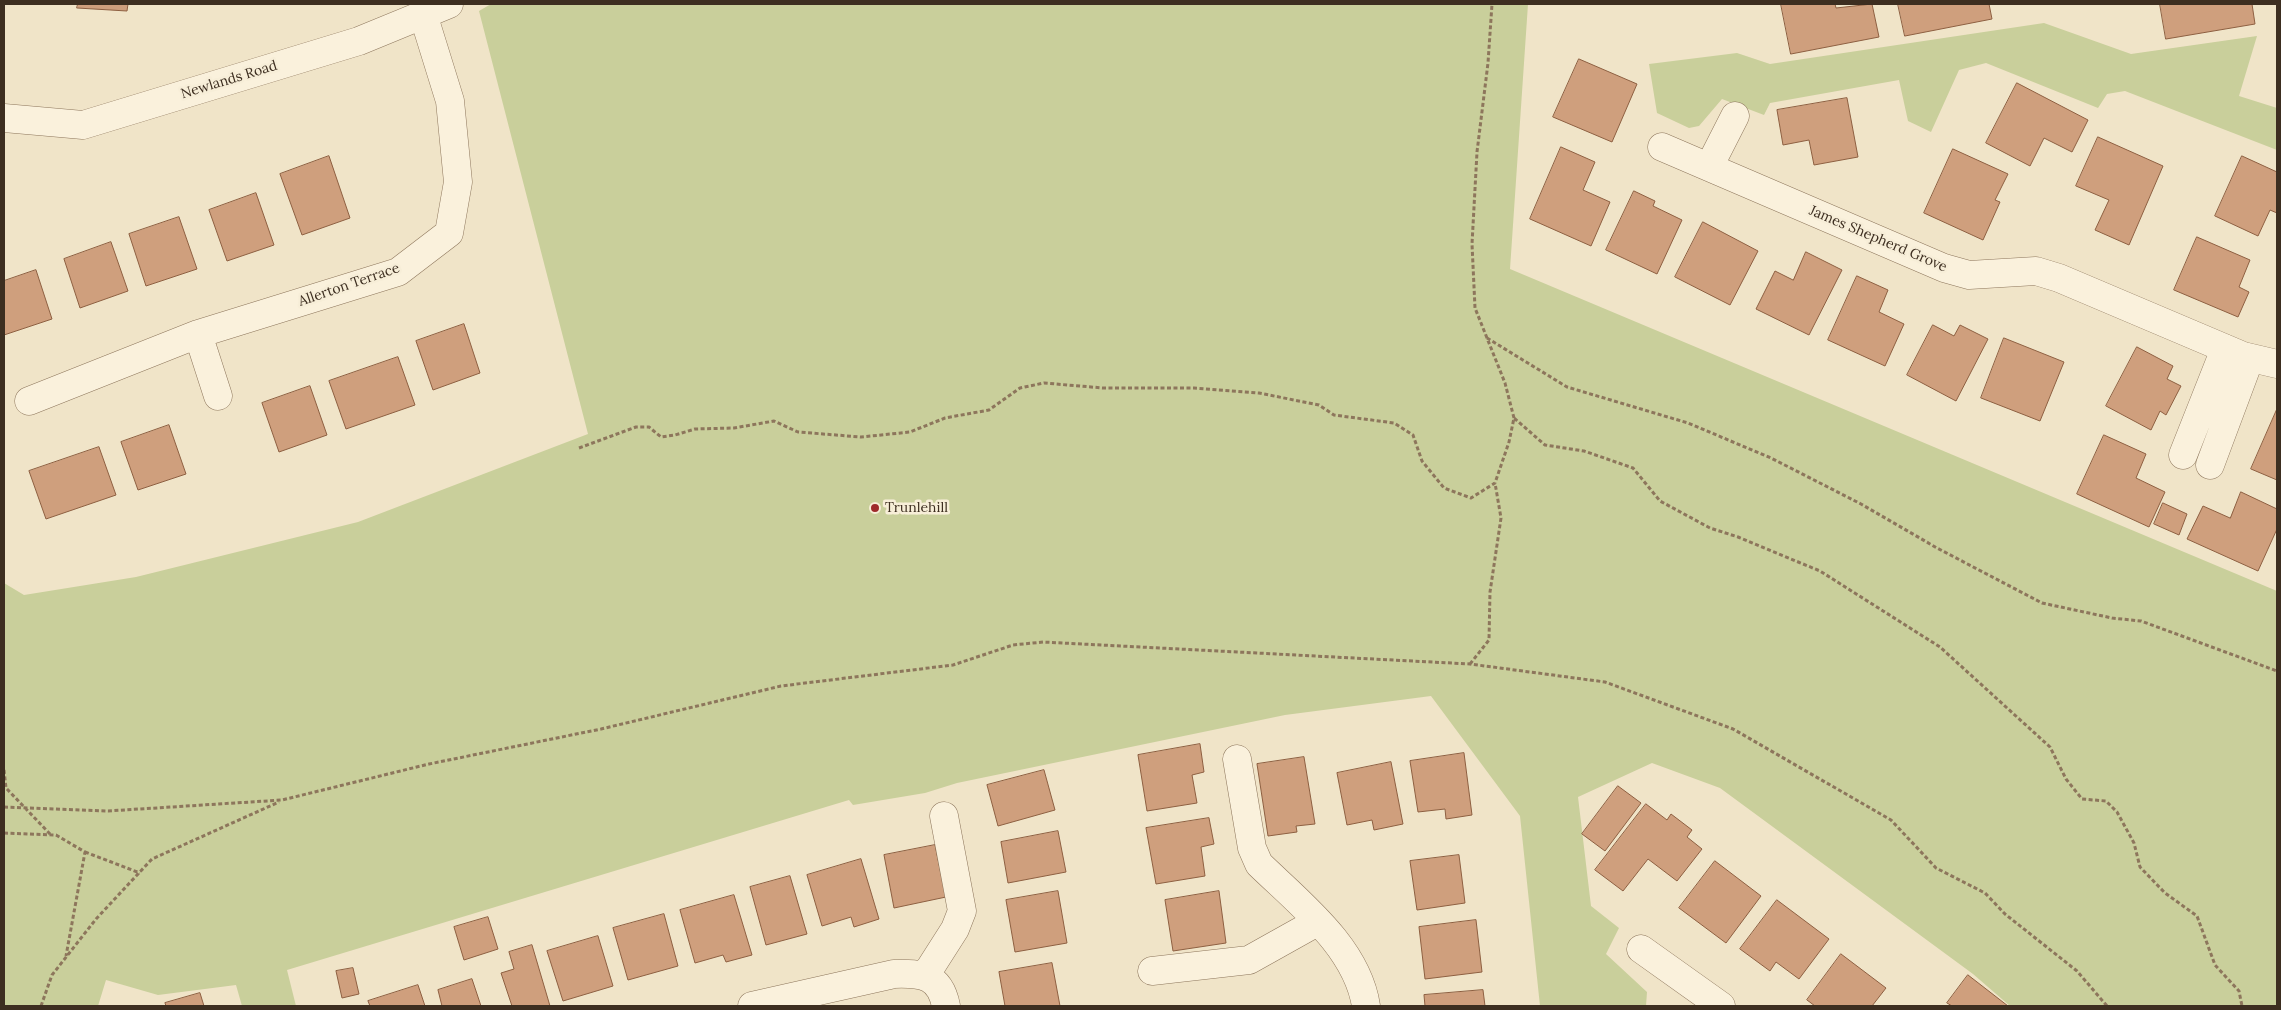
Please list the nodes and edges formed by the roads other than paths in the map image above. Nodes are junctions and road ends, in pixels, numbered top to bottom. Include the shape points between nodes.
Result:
1 (449, 4) edge
2 (423, 14) junction
3 (1735, 116) dead end
4 (4, 118) edge
5 (1662, 148) dead end
6 (1709, 167) junction
7 (198, 334) junction
8 (2225, 349) junction
9 (2250, 358) junction
10 (2277, 364) edge
11 (218, 396) dead end
12 (29, 401) dead end
13 (2183, 455) dead end
14 (2210, 465) dead end
15 (1237, 759) dead end
16 (944, 816) dead end
17 (1317, 922) junction
18 (1641, 949) dead end
19 (1152, 972) dead end
20 (925, 976) junction
21 (1688, 997) edge
22 (752, 1006) edge
23 (946, 1006) edge
24 (1366, 1006) edge
25 (1721, 1006) edge

1 - 2 street, Newlands Road
2 - 4 street, Newlands Road via 359,41 83,125
2 - 7 street, Allerton Terrace via 450,101 458,182 449,233 398,272
3 - 6 street
5 - 6 street, James Shepherd Grove
6 - 8 street, James Shepherd Grove via 1944,268 1969,275 2036,271
7 - 11 street
7 - 12 street, Allerton Terrace
8 - 9 street, James Shepherd Grove
8 - 13 street
9 - 10 street, James Shepherd Grove
9 - 14 street
15 - 17 street via 1252,848 1259,864
16 - 20 street via 962,911 955,930
17 - 19 street via 1249,960
17 - 24 street via 1334,941 1360,981
18 - 21 street
20 - 22 street via 894,974
20 - 23 street via 944,995
21 - 25 street

